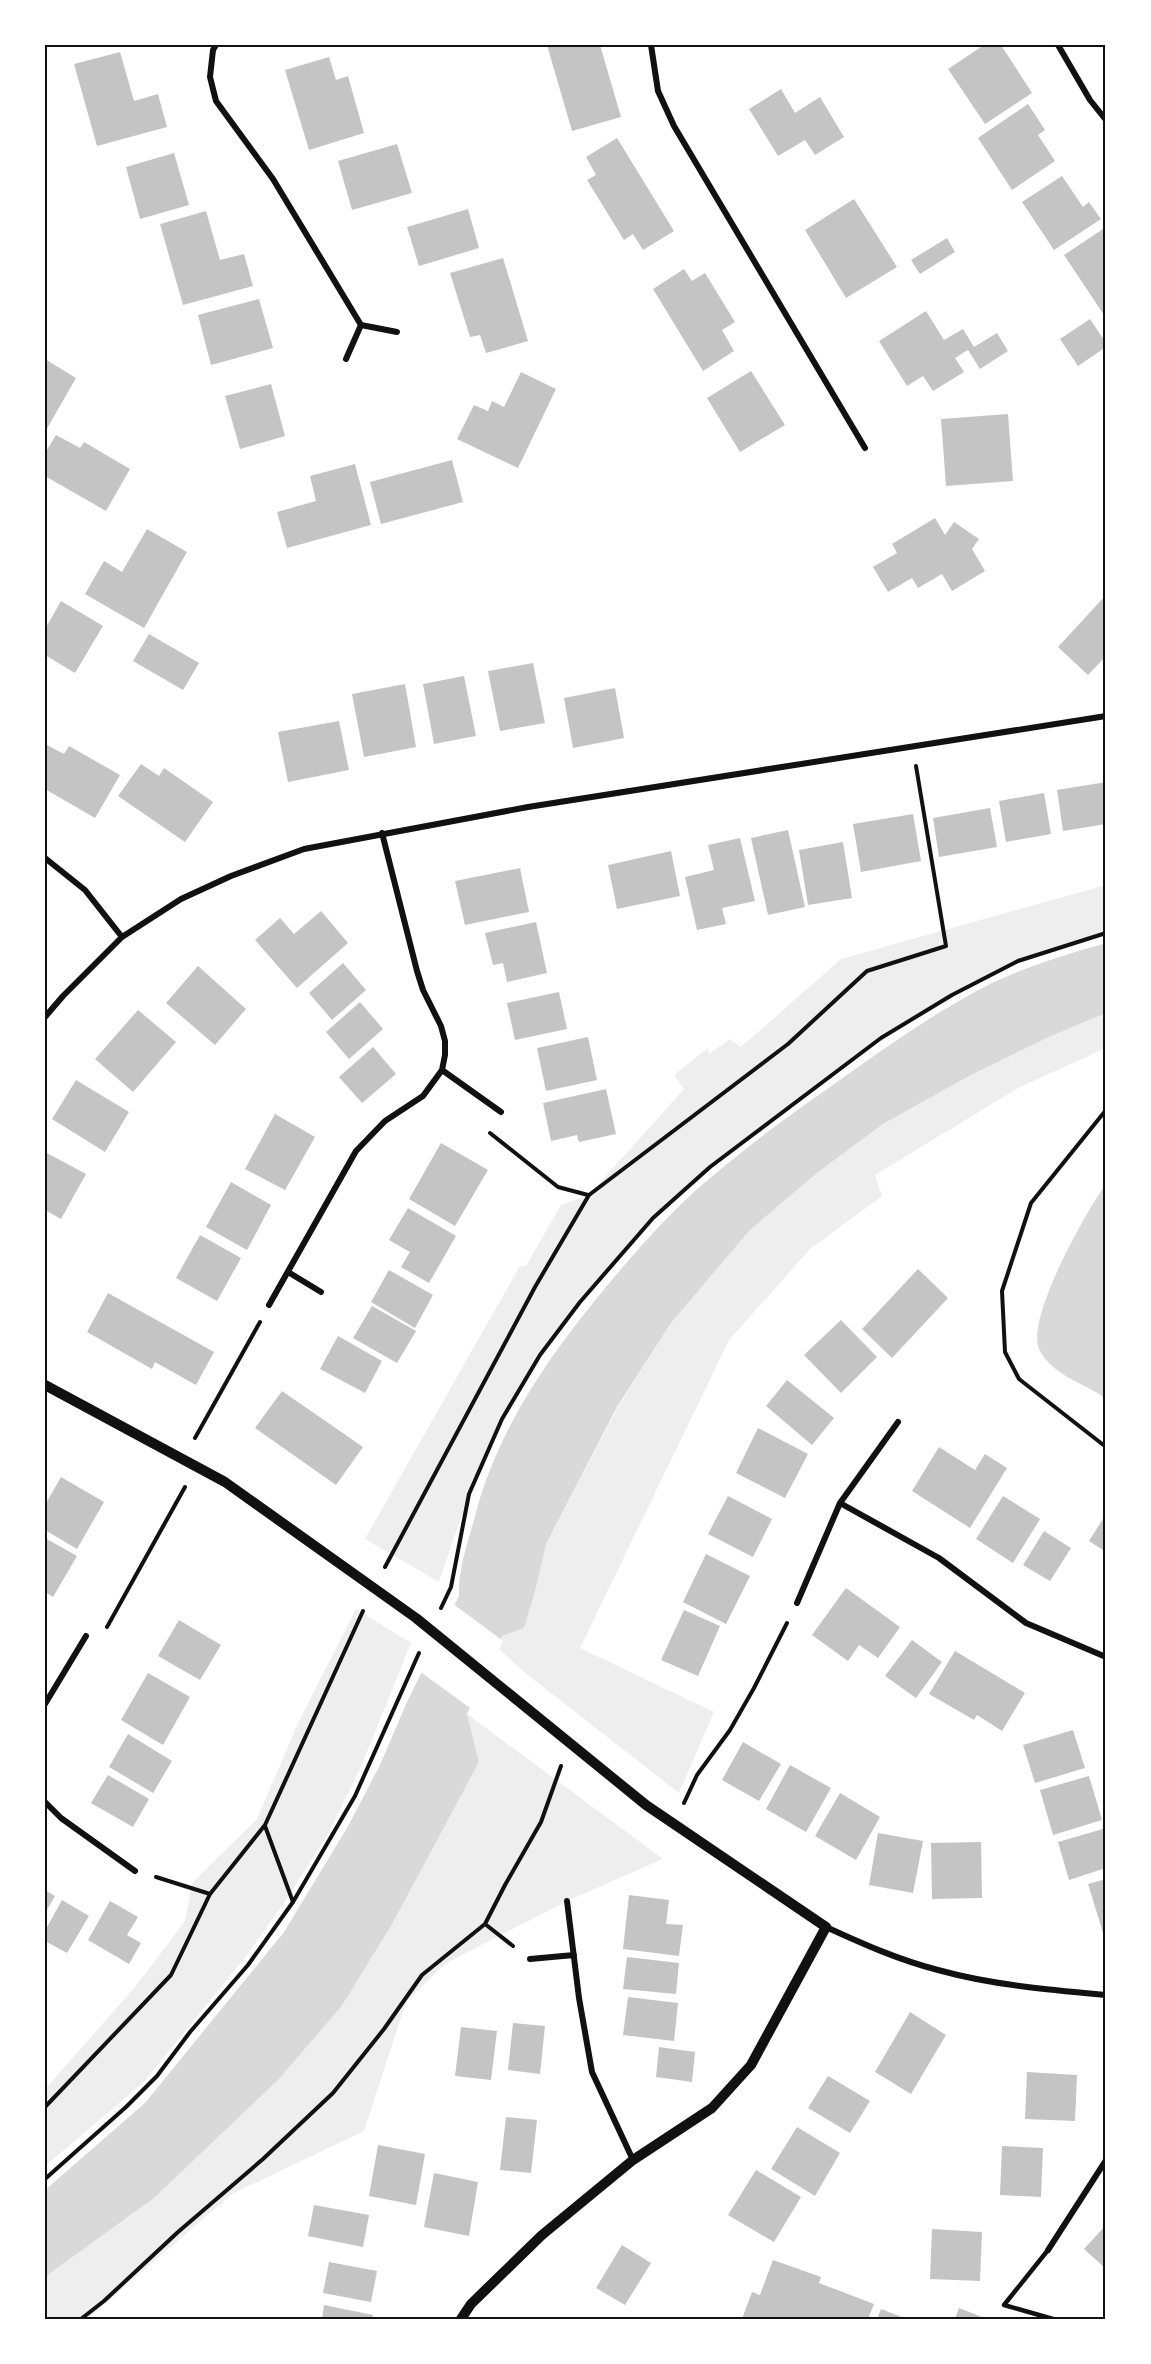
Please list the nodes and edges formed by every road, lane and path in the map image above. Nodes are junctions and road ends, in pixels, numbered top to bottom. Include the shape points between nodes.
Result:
1 (216, 45) edge
2 (651, 45) edge
3 (1058, 45) edge
4 (1106, 120) edge
5 (361, 325) junction
6 (397, 332) dead end
7 (346, 359) dead end
8 (865, 448) dead end
9 (1106, 716) edge
10 (913, 747) junction
11 (382, 833) junction
12 (45, 858) edge
13 (1106, 933) edge
14 (122, 937) junction
15 (45, 1017) edge
16 (442, 1070) junction
17 (1106, 1110) edge
18 (501, 1112) joint
19 (589, 1196) junction
20 (288, 1272) junction
21 (321, 1292) dead end
22 (269, 1305) joint
23 (45, 1385) edge
24 (898, 1422) dead end
25 (1106, 1447) edge
26 (183, 1460) junction
27 (196, 1467) junction
28 (840, 1503) junction
29 (374, 1588) junction
30 (797, 1603) joint
31 (437, 1617) dead end
32 (86, 1636) joint
33 (422, 1647) dead end
34 (1106, 1657) edge
35 (45, 1704) edge
36 (570, 1741) junction
37 (45, 1802) edge
38 (674, 1824) junction
39 (265, 1825) junction
40 (135, 1871) joint
41 (210, 1894) junction
42 (567, 1900) dead end
43 (293, 1902) junction
44 (485, 1924) junction
45 (826, 1927) junction
46 (574, 1955) junction
47 (530, 1959) joint
48 (1106, 1995) edge
49 (45, 2107) edge
50 (633, 2160) junction
51 (1106, 2163) edge
52 (45, 2179) edge
53 (1048, 2250) joint
54 (81, 2319) edge
55 (461, 2319) edge
56 (1053, 2319) edge

1 - 5 street via 210,76 216,101 273,179
2 - 8 street via 658,91 674,126
3 - 4 street
5 - 6 street
5 - 7 street
9 - 10 street
10 - 11 street
10 - 19 path via 946,946 867,971 788,1044
11 - 14 street via 304,849 231,876 180,899
11 - 16 street via 417,971 445,1041
12 - 14 street via 85,890
13 - 31 path via 1018,961 881,1038 710,1167 653,1218 540,1355 502,1419 470,1494 452,1587
14 - 15 street
16 - 18 street
16 - 20 street via 423,1096 385,1121 356,1151
17 - 25 path via 1031,1203 1002,1291 1005,1352 1019,1379
18 - 19 path via 489,1132 558,1187
19 - 29 path via 535,1287
20 - 21 street
20 - 22 street
22 - 26 path
23 - 26 street
24 - 28 street
26 - 27 street
27 - 29 street via 225,1482
27 - 32 path via 100,1639
28 - 30 street
28 - 34 street via 939,1558 1026,1623
29 - 36 street
29 - 39 path
30 - 38 path via 735,1721 697,1775
32 - 35 street
33 - 43 path via 355,1796
36 - 38 street
36 - 44 path via 541,1822
37 - 40 street
38 - 45 street
39 - 41 path
39 - 43 path
40 - 41 path
41 - 49 path via 171,1975
42 - 46 street
43 - 52 path via 248,1965 158,2076
44 - 47 path
44 - 54 path via 422,1975 333,2093 264,2159
45 - 48 street via 878,1951 938,1970 1038,1989
45 - 50 street via 751,2065 712,2108
46 - 47 street
46 - 50 street via 592,2072
50 - 55 street via 542,2235 471,2304
51 - 53 street
53 - 56 lane via 1004,2305

